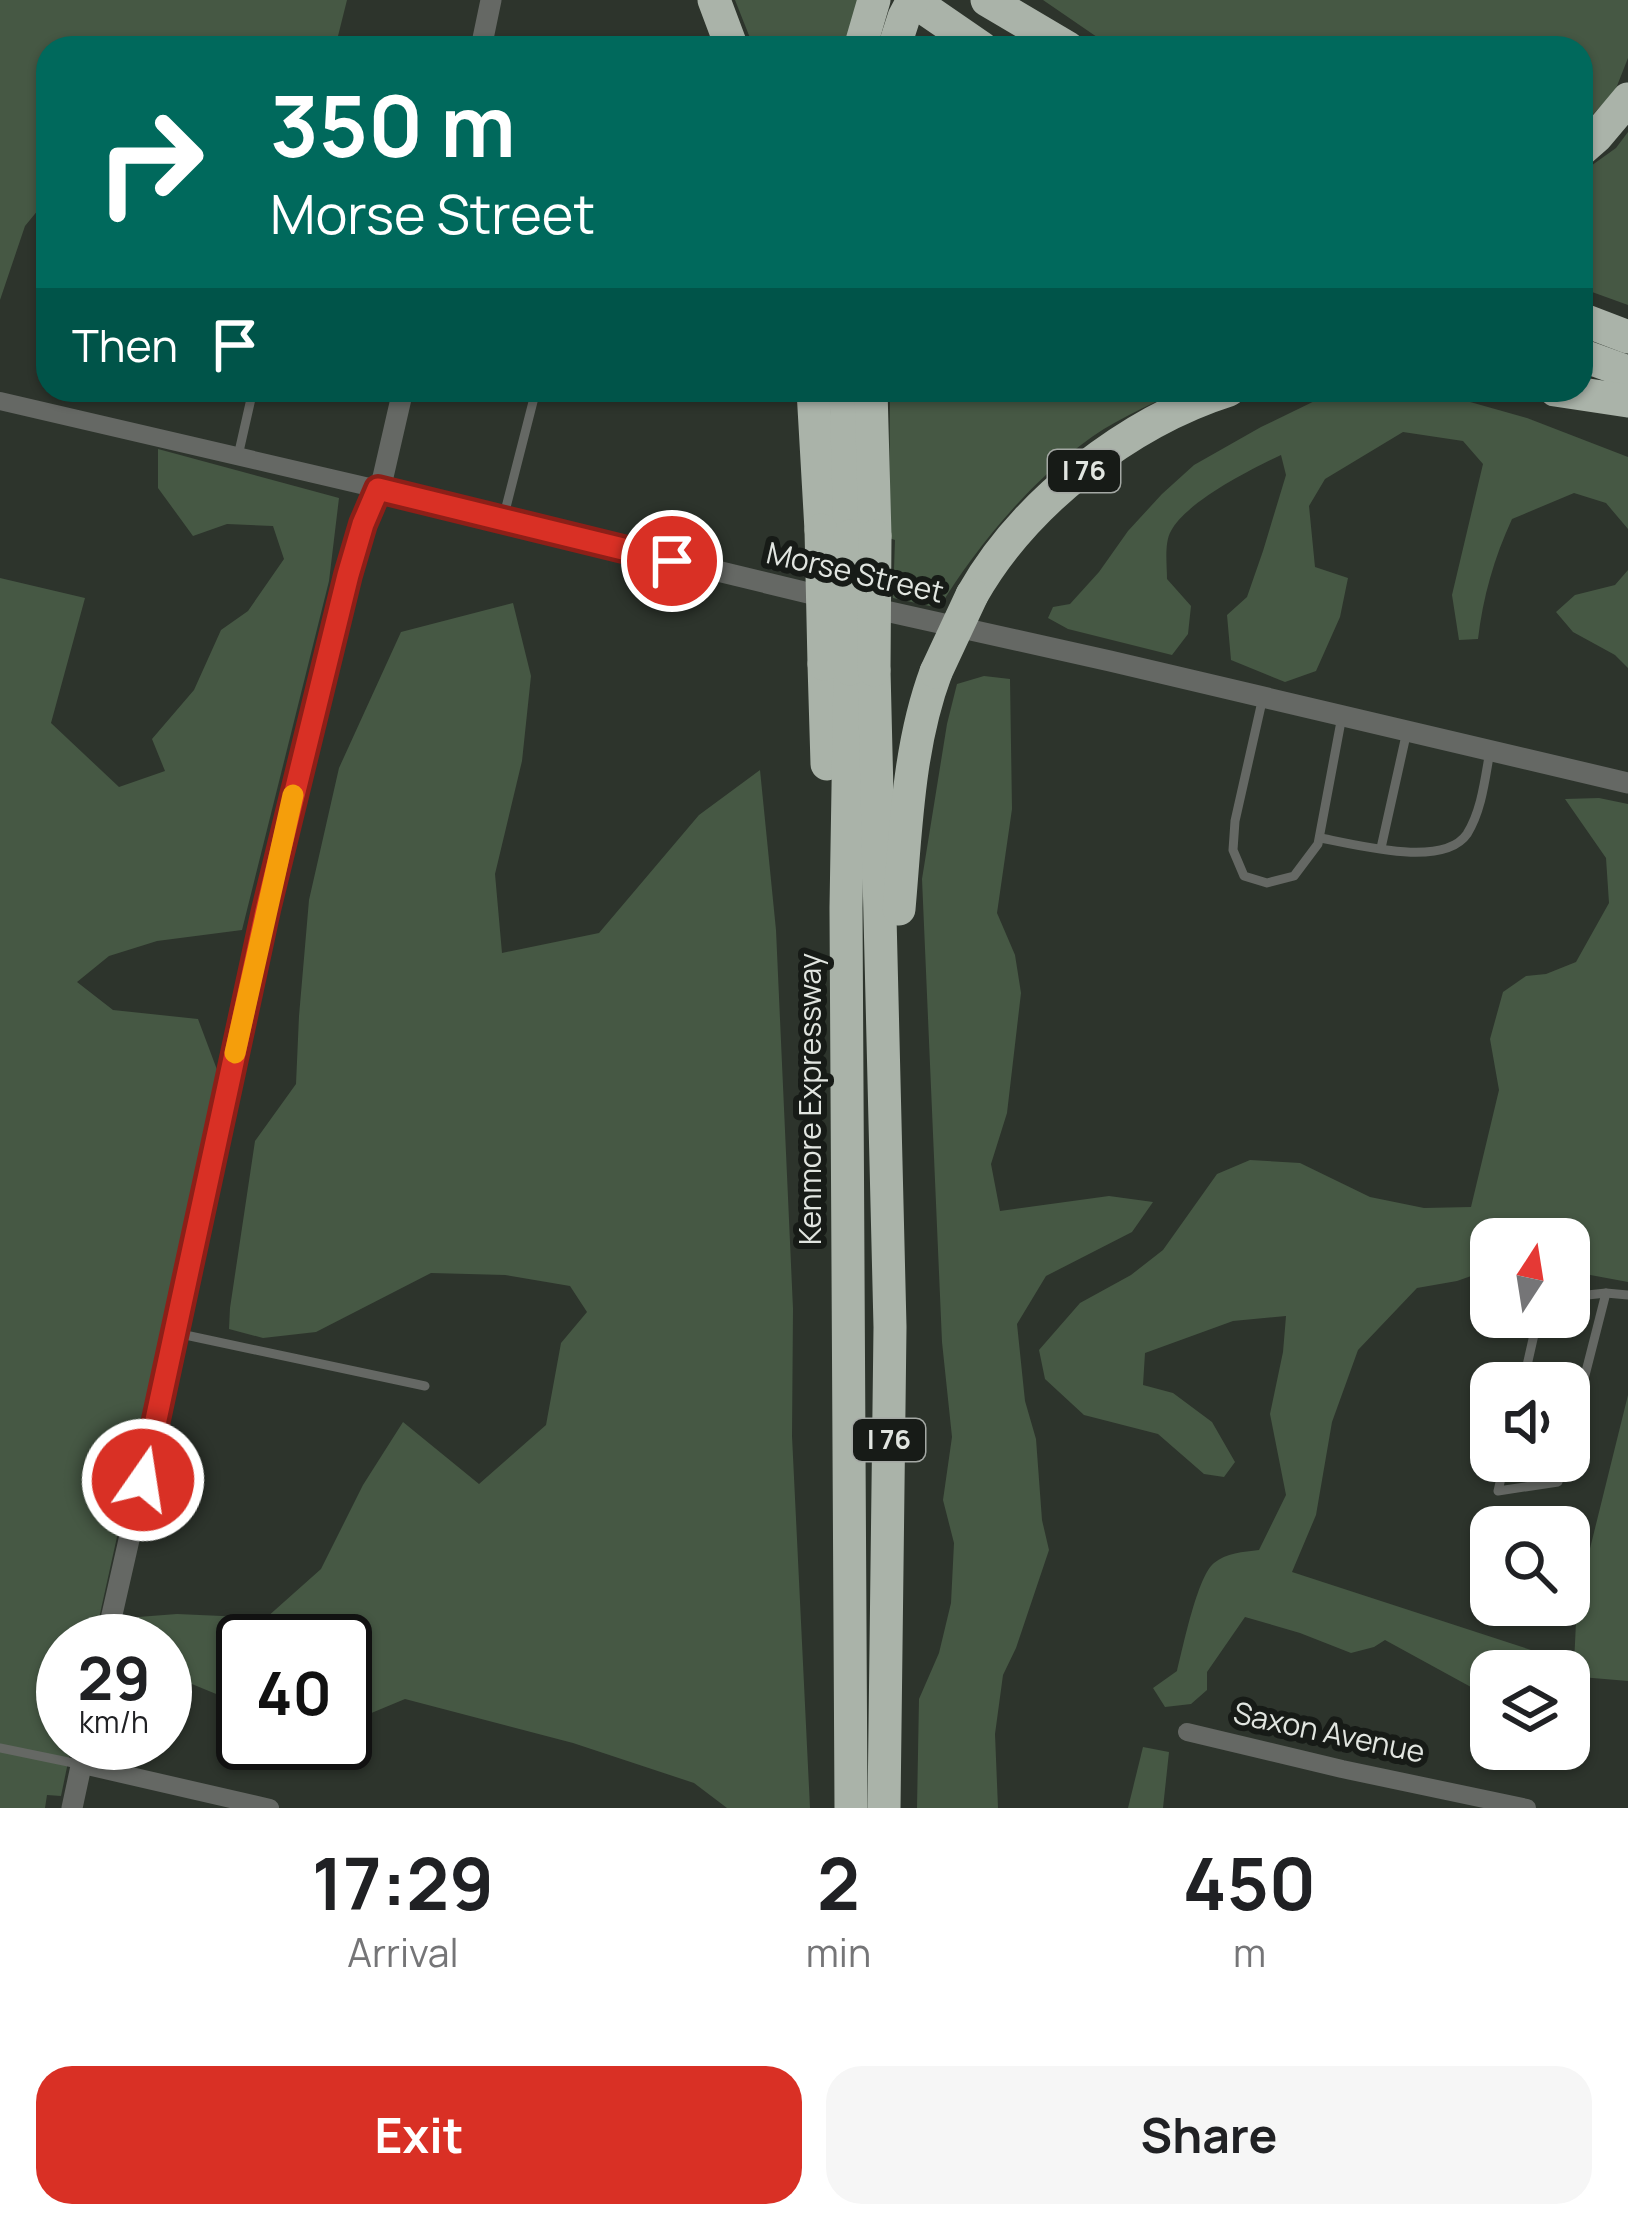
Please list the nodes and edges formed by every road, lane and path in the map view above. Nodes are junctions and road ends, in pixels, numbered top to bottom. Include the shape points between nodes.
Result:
1 (491, 0) edge
2 (714, 0) edge
3 (874, 0) edge
4 (913, 0) edge
5 (986, 0) edge
6 (484, 36) edge
7 (728, 36) edge
8 (863, 36) edge
9 (898, 36) edge
10 (965, 36) edge
11 (1048, 36) edge
12 (1628, 99) edge
13 (1593, 138) edge
14 (1593, 324) edge
15 (1628, 337) edge
16 (1593, 360) edge
17 (1628, 373) edge
18 (1593, 396) edge
19 (0, 401) edge
20 (1628, 401) edge
21 (250, 402) edge
22 (400, 402) edge
23 (533, 402) edge
24 (816, 402) edge
25 (846, 402) edge
26 (869, 402) edge
27 (1197, 402) edge
28 (238, 456) junction
29 (378, 489) junction
30 (503, 519) junction
31 (849, 534) junction
32 (849, 668) junction
33 (1263, 697) junction
34 (1342, 716) junction
35 (1407, 731) junction
36 (1490, 751) junction
37 (1628, 783) edge
38 (1320, 838) junction
39 (1382, 848) junction
40 (884, 1072) junction
41 (1606, 1293) junction
42 (1628, 1294) edge
43 (1590, 1295) edge
44 (176, 1333) junction
45 (1588, 1362) edge
46 (425, 1387) dead end
47 (1500, 1482) edge
48 (1558, 1482) edge
49 (112, 1614) edge
50 (1187, 1732) dead end
51 (0, 1748) edge
52 (36, 1751) edge
53 (80, 1770) edge
54 (139, 1770) edge
55 (72, 1808) edge
56 (270, 1808) edge
57 (851, 1808) edge
58 (884, 1808) edge
59 (1527, 1808) edge

1 - 6 street
2 - 7 highway
3 - 8 highway
4 - 9 highway, bridge
4 - 10 highway
5 - 11 highway
12 - 13 highway
14 - 15 highway
16 - 17 highway
18 - 20 highway
19 - 28 street, Morse Street
21 - 28 lane
22 - 29 street
23 - 30 lane
24 - 31 highway
25 - 31 highway
26 - 31 highway
27 - 40 highway, I 76, bridge via 1121,441 1029,520 971,595 925,701
28 - 29 street, Morse Street
29 - 30 street, Morse Street
29 - 44 street via 348,575 266,910
30 - 33 street, Morse Street
31 - 32 highway, bridge
31 - 32 highway, bridge
32 - 40 highway
32 - 57 highway, Kenmore Expressway / I 76 via 834,994 848,1233
33 - 34 street, Morse Street
33 - 38 lane via 1233,850 1244,876 1267,883 1294,876
34 - 35 street, Morse Street
34 - 38 lane
35 - 36 street, Morse Street
35 - 39 lane
36 - 37 street, Morse Street
36 - 39 lane via 1480,805 1456,845
38 - 39 lane
40 - 58 highway, I 76
41 - 42 lane
41 - 43 lane
41 - 45 lane
44 - 46 lane
44 - 49 street
47 - 48 lane via 1498,1491
50 - 59 street, Saxon Avenue
51 - 52 lane
53 - 55 street
54 - 56 street

